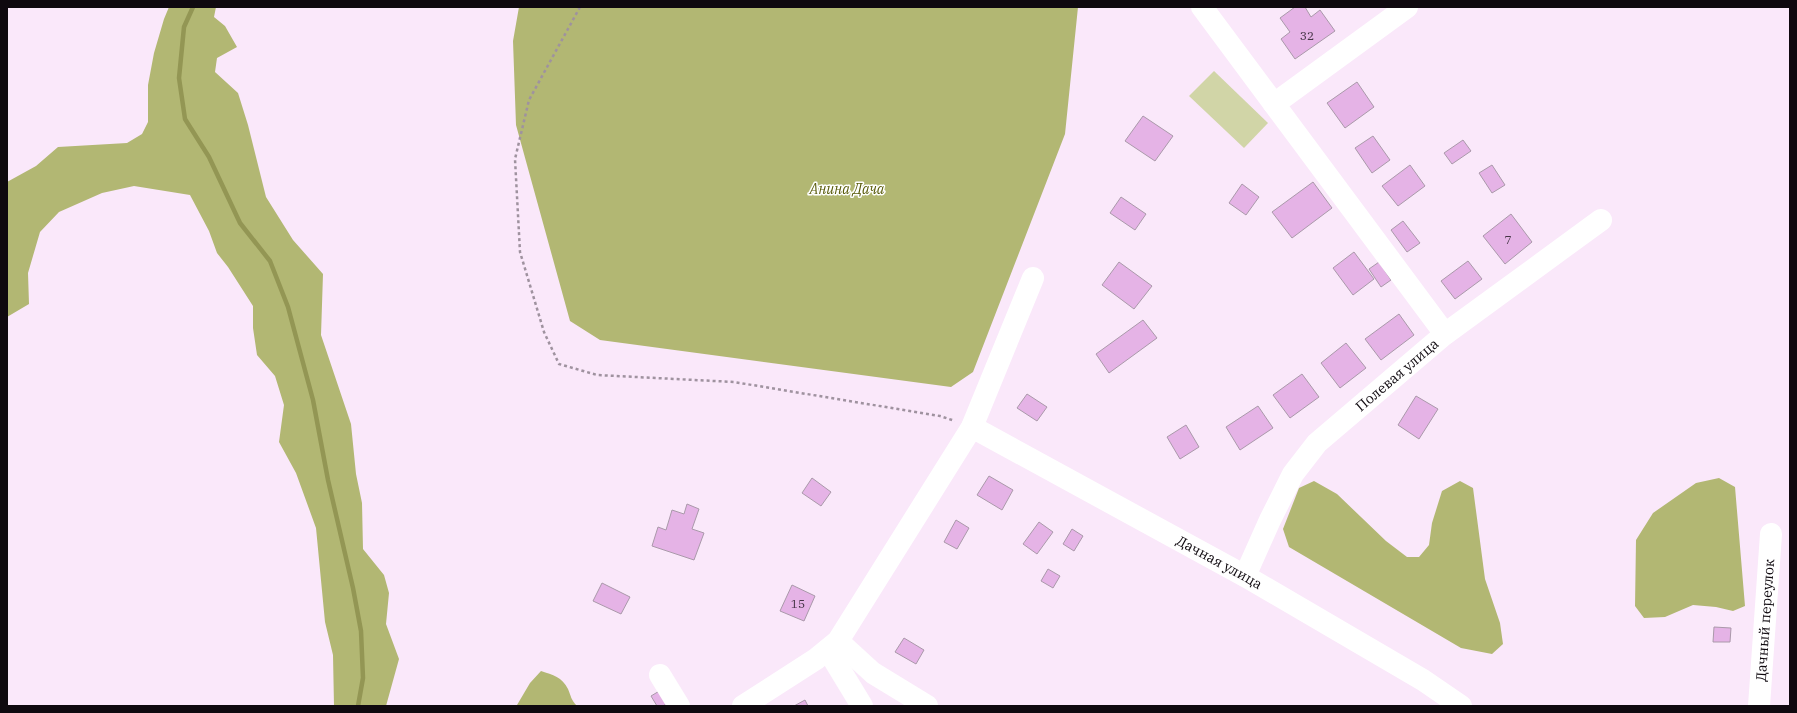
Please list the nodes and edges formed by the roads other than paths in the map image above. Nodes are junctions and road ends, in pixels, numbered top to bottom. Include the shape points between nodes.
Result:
1 (1202, 7) edge
2 (1407, 7) edge
3 (1274, 104) junction
4 (1600, 220) dead end
5 (1033, 278) dead end
6 (1445, 334) junction
7 (972, 428) junction
8 (1771, 534) dead end
9 (1245, 576) junction
10 (833, 646) junction
11 (660, 675) dead end
12 (679, 706) edge
13 (743, 706) edge
14 (862, 706) edge
15 (927, 706) edge
16 (1461, 706) edge
17 (1759, 706) edge

1 - 3 street
2 - 3 street
3 - 6 street
4 - 6 street, Полевая улица
5 - 7 street
6 - 9 street, Полевая улица via 1317,443 1293,474
7 - 9 street, Дачная улица
7 - 10 street
8 - 17 street, Дачный переулок
9 - 16 street, Дачная улица via 1423,680
10 - 13 street
10 - 14 street
10 - 15 street
11 - 12 street

